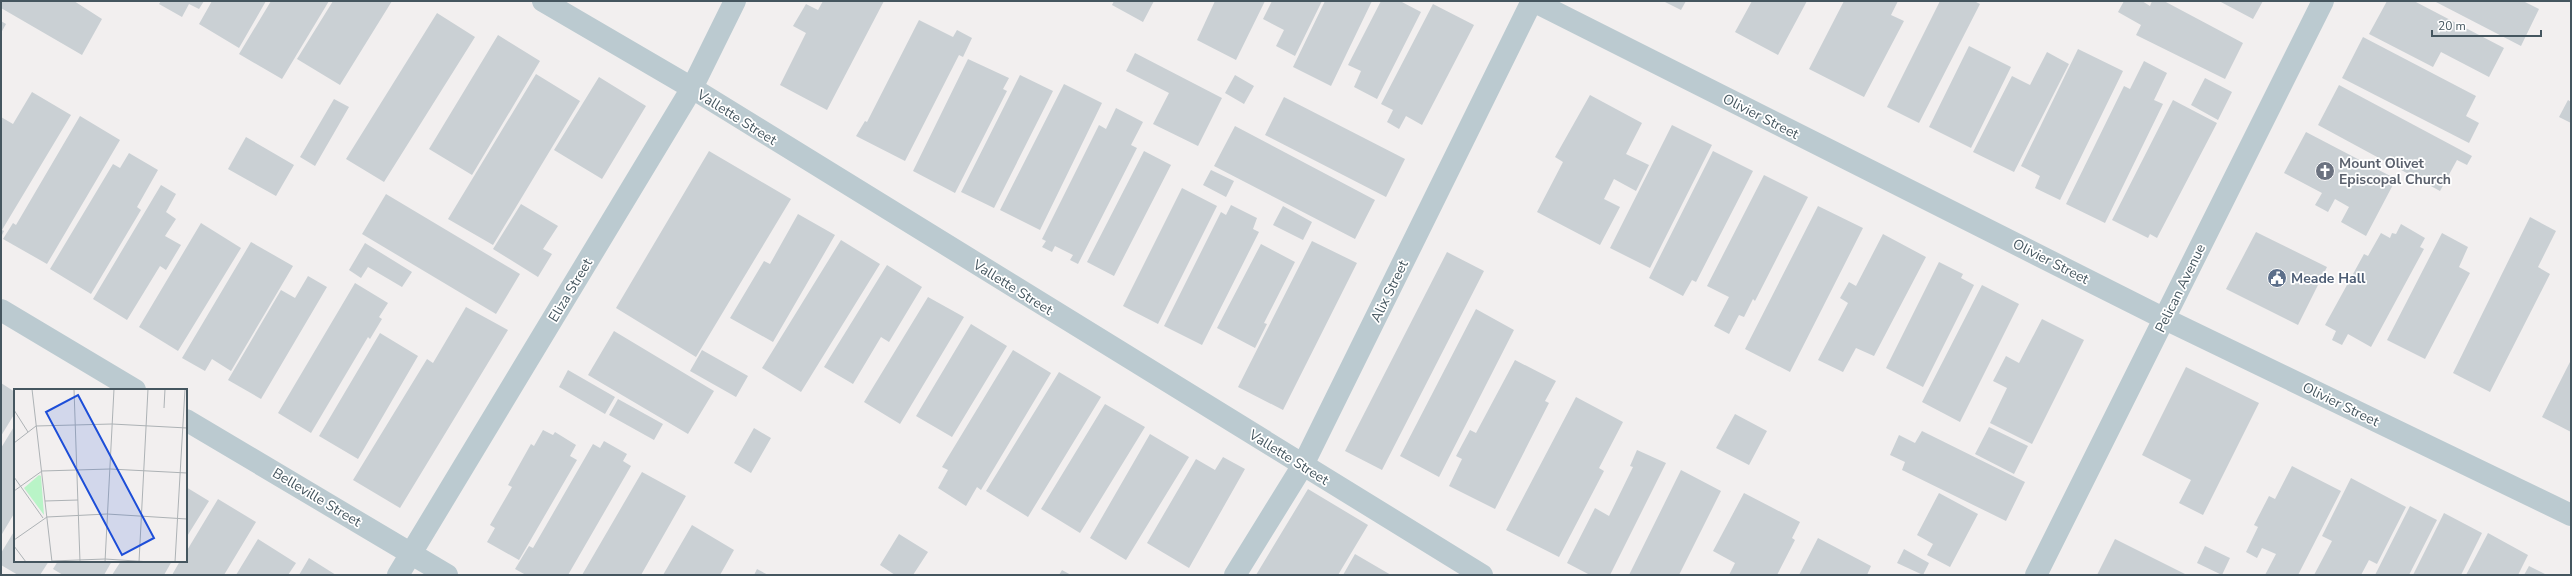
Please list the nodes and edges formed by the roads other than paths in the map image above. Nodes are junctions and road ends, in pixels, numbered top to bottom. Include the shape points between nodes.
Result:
1 (543, 1) edge
2 (735, 1) edge
3 (1532, 1) edge
4 (2323, 1) edge
5 (692, 88) junction
6 (1, 310) edge
7 (2165, 319) junction
8 (133, 389) edge
9 (187, 421) edge
10 (1303, 465) junction
11 (2571, 515) edge
12 (411, 553) junction
13 (398, 575) edge
14 (447, 575) edge
15 (1235, 575) edge
16 (1482, 575) edge
17 (2036, 575) edge

1 - 5 street, Vallette Street
2 - 5 street, Eliza Street
3 - 7 street, Olivier Street
3 - 10 street, Alix Street
4 - 7 street, Pelican Avenue
5 - 10 street, Vallette Street
5 - 12 street, Eliza Street
6 - 8 street
7 - 11 street, Olivier Street
7 - 17 street, Pelican Avenue
9 - 12 street, Belleville Street
10 - 15 street, Alix Street
10 - 16 street, Vallette Street
12 - 13 street, Eliza Street
12 - 14 street, Belleville Street

